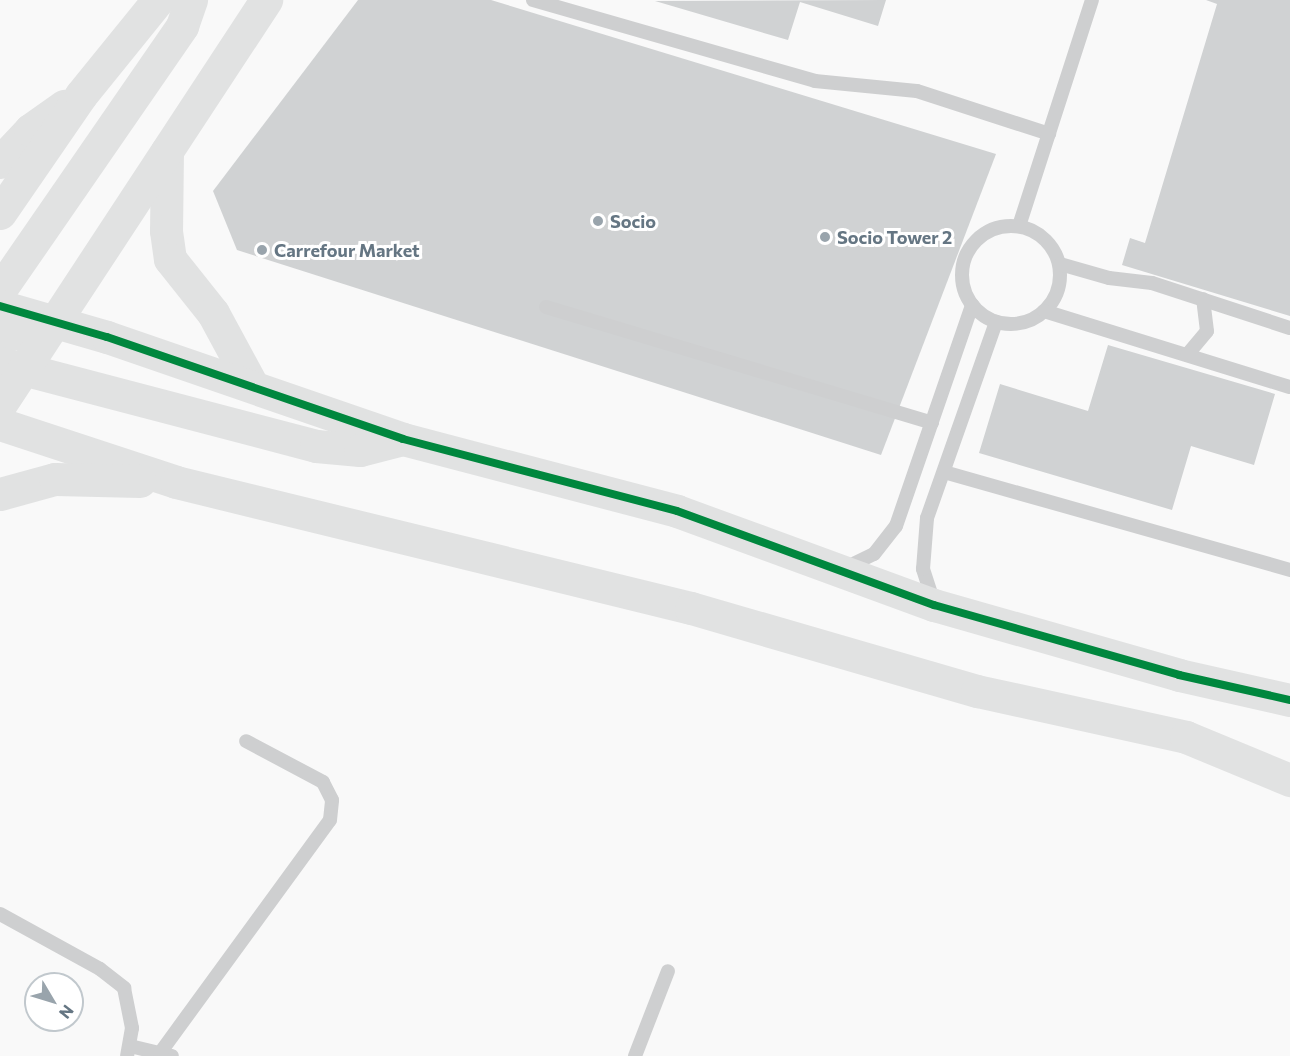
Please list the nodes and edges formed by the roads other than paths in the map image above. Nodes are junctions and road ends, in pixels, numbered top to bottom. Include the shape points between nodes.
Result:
1 (158, 0) edge
2 (191, 0) edge
3 (266, 0) edge
4 (533, 0) edge
5 (1092, 0) edge
6 (81, 95) junction
7 (1048, 134) junction
8 (167, 151) junction
9 (0, 162) edge
10 (0, 213) edge
11 (1019, 226) junction
12 (1059, 264) junction
13 (0, 290) edge
14 (1203, 299) junction
15 (972, 305) junction
16 (0, 306) edge
17 (546, 307) dead end
18 (1044, 311) junction
19 (996, 322) junction
20 (56, 323) junction
21 (1290, 328) edge
22 (0, 337) edge
23 (1187, 356) junction
24 (12, 366) edge
25 (252, 385) junction
26 (1290, 387) edge
27 (0, 405) edge
28 (932, 423) junction
29 (0, 424) edge
30 (403, 439) junction
31 (944, 472) junction
32 (176, 482) junction
33 (0, 494) edge
34 (1290, 570) edge
35 (836, 572) junction
36 (934, 605) junction
37 (1290, 700) edge
38 (1186, 737) junction
39 (246, 741) dead end
40 (1290, 762) edge
41 (1290, 780) edge
42 (0, 914) edge
43 (668, 971) dead end
44 (129, 1051) edge
45 (166, 1055) edge
46 (635, 1056) edge

1 - 6 street
2 - 13 street via 182,26
3 - 8 street
4 - 7 lane via 815,81 917,91
5 - 7 lane
6 - 9 street via 30,130
6 - 10 street
7 - 11 lane
8 - 20 street
8 - 25 street via 166,231 170,259 213,313
11 - 12 lane via 1037,233 1052,246
11 - 15 lane via 987,232 965,257 964,290
12 - 14 lane via 1109,278 1145,281
12 - 18 lane via 1055,298
14 - 21 lane
14 - 23 lane via 1207,331
15 - 19 lane
15 - 28 lane
16 - 20 street
17 - 28 lane
18 - 19 lane via 1030,321
18 - 23 lane
19 - 31 lane
20 - 22 street
20 - 24 street
20 - 25 street
23 - 26 lane
24 - 27 street
24 - 30 street via 316,446 360,450
25 - 30 street
28 - 35 lane via 896,526 874,554
29 - 32 street
30 - 35 street via 677,511
31 - 34 lane
31 - 36 lane via 927,518 922,551 922,569
32 - 33 street via 55,479
32 - 38 street via 691,608 977,690
35 - 36 street
36 - 37 street via 1179,675
38 - 40 street via 1226,743
38 - 41 street
39 - 45 lane via 323,782 332,800 330,820
42 - 44 lane via 100,969 124,988 130,1008
43 - 46 lane
44 - 45 lane

